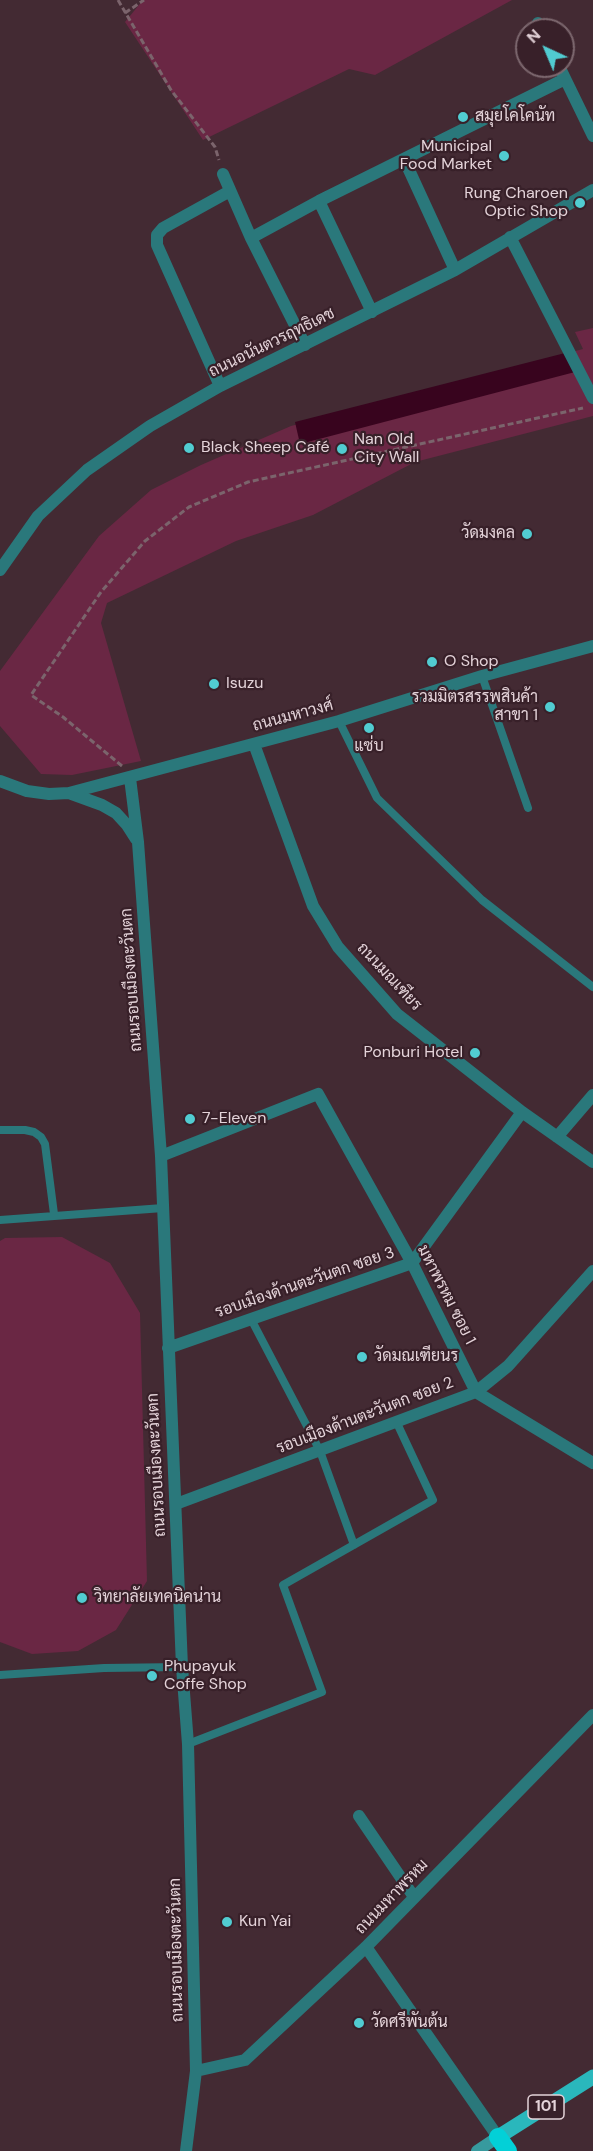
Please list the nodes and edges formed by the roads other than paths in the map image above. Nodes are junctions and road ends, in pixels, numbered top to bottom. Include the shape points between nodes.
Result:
1 (565, 79) joint
2 (593, 136) edge
3 (404, 159) junction
4 (223, 174) road end
5 (593, 190) edge
6 (230, 191) junction
7 (319, 201) junction
8 (510, 237) junction
9 (251, 238) junction
10 (455, 270) junction
11 (372, 312) junction
12 (305, 345) junction
13 (220, 386) junction
14 (593, 398) edge
15 (0, 570) edge
16 (593, 646) edge
17 (482, 676) junction
18 (339, 721) junction
19 (254, 744) junction
20 (130, 778) junction
21 (0, 781) edge
22 (69, 793) junction
23 (528, 808) dead end
24 (138, 842) junction
25 (593, 987) edge
26 (593, 1095) edge
27 (522, 1112) junction
28 (0, 1130) edge
29 (557, 1137) junction
30 (161, 1156) junction
31 (593, 1162) edge
32 (163, 1208) junction
33 (54, 1214) junction
34 (0, 1220) edge
35 (412, 1263) junction
36 (593, 1271) edge
37 (251, 1319) junction
38 (168, 1348) junction
39 (476, 1392) junction
40 (396, 1421) junction
41 (320, 1451) junction
42 (593, 1463) edge
43 (176, 1504) junction
44 (354, 1545) junction
45 (182, 1667) junction
46 (0, 1675) edge
47 (593, 1715) edge
48 (188, 1744) junction
49 (359, 1816) dead end
50 (414, 1897) junction
51 (366, 1947) junction
52 (196, 2071) junction
53 (593, 2077) edge
54 (503, 2144) edge
55 (186, 2151) edge
56 (477, 2151) edge

1 - 2 street
1 - 3 street
3 - 7 street
3 - 10 street
4 - 6 street
5 - 8 street, ถนนอนันตวรฤทธิเดช
6 - 9 street
6 - 13 street via 157,235 157,245
7 - 9 street
7 - 11 street
8 - 10 street, ถนนอนันตวรฤทธิเดช
8 - 14 street
9 - 12 street
10 - 11 street, ถนนอนันตวรฤทธิเดช
11 - 12 street, ถนนอนันตวรฤทธิเดช
12 - 13 street, ถนนอนันตวรฤทธิเดช
13 - 15 street, ถนนอนันตวรฤทธิเดช via 150,426 87,470 38,516
16 - 17 street, ถนนมหาวงศ์
17 - 18 street, ถนนมหาวงศ์
17 - 23 lane
18 - 19 street, ถนนมหาวงศ์
18 - 25 lane via 377,798 482,900
19 - 20 street, ถนนมหาวงศ์
19 - 27 street, ถนนมณเฑียร via 313,906 338,946 397,1014
20 - 22 street, ถนนมหาวงศ์
20 - 24 street, ถนนรอบเมืองตะวันตก
21 - 22 street, ถนนมหาวงศ์ via 27,792
22 - 24 street via 116,813
24 - 30 street, ถนนรอบเมืองตะวันตก
26 - 29 street
27 - 29 street, ถนนมณเฑียร
27 - 35 street, รอบเมืองด้านตะวันตก ซอย 3
28 - 33 lane via 25,1130 41,1137
29 - 31 street, ถนนมณเฑียร
30 - 32 street, ถนนรอบเมืองตะวันตก
30 - 35 street, มหาพรหม ซอย 1 via 318,1094
32 - 33 lane
32 - 38 street, ถนนรอบเมืองตะวันตก
33 - 34 lane
35 - 37 street, รอบเมืองด้านตะวันตก ซอย 3
35 - 39 street, มหาพรหม ซอย 1
36 - 39 street, รอบเมืองด้านตะวันตก ซอย 2 via 508,1366
37 - 38 street, รอบเมืองด้านตะวันตก ซอย 3
37 - 41 lane
38 - 43 street, ถนนรอบเมืองตะวันตก
39 - 40 street, รอบเมืองด้านตะวันตก ซอย 2
39 - 42 street
40 - 41 street, รอบเมืองด้านตะวันตก ซอย 2
40 - 44 lane via 433,1500
41 - 43 street, รอบเมืองด้านตะวันตก ซอย 2
41 - 44 lane
43 - 45 street, ถนนรอบเมืองตะวันตก
44 - 48 lane via 283,1585 322,1692
45 - 46 lane
45 - 48 street, ถนนรอบเมืองตะวันตก
47 - 50 street, ถนนมหาพรหม
48 - 52 street, ถนนรอบเมืองตะวันตก
49 - 50 street
50 - 51 street, ถนนมหาพรหม
51 - 52 street, ถนนมหาพรหม via 245,2060
51 - 54 street
52 - 55 street, ถนนรอบเมืองตะวันตก
53 - 54 main road, 101
54 - 56 main road

